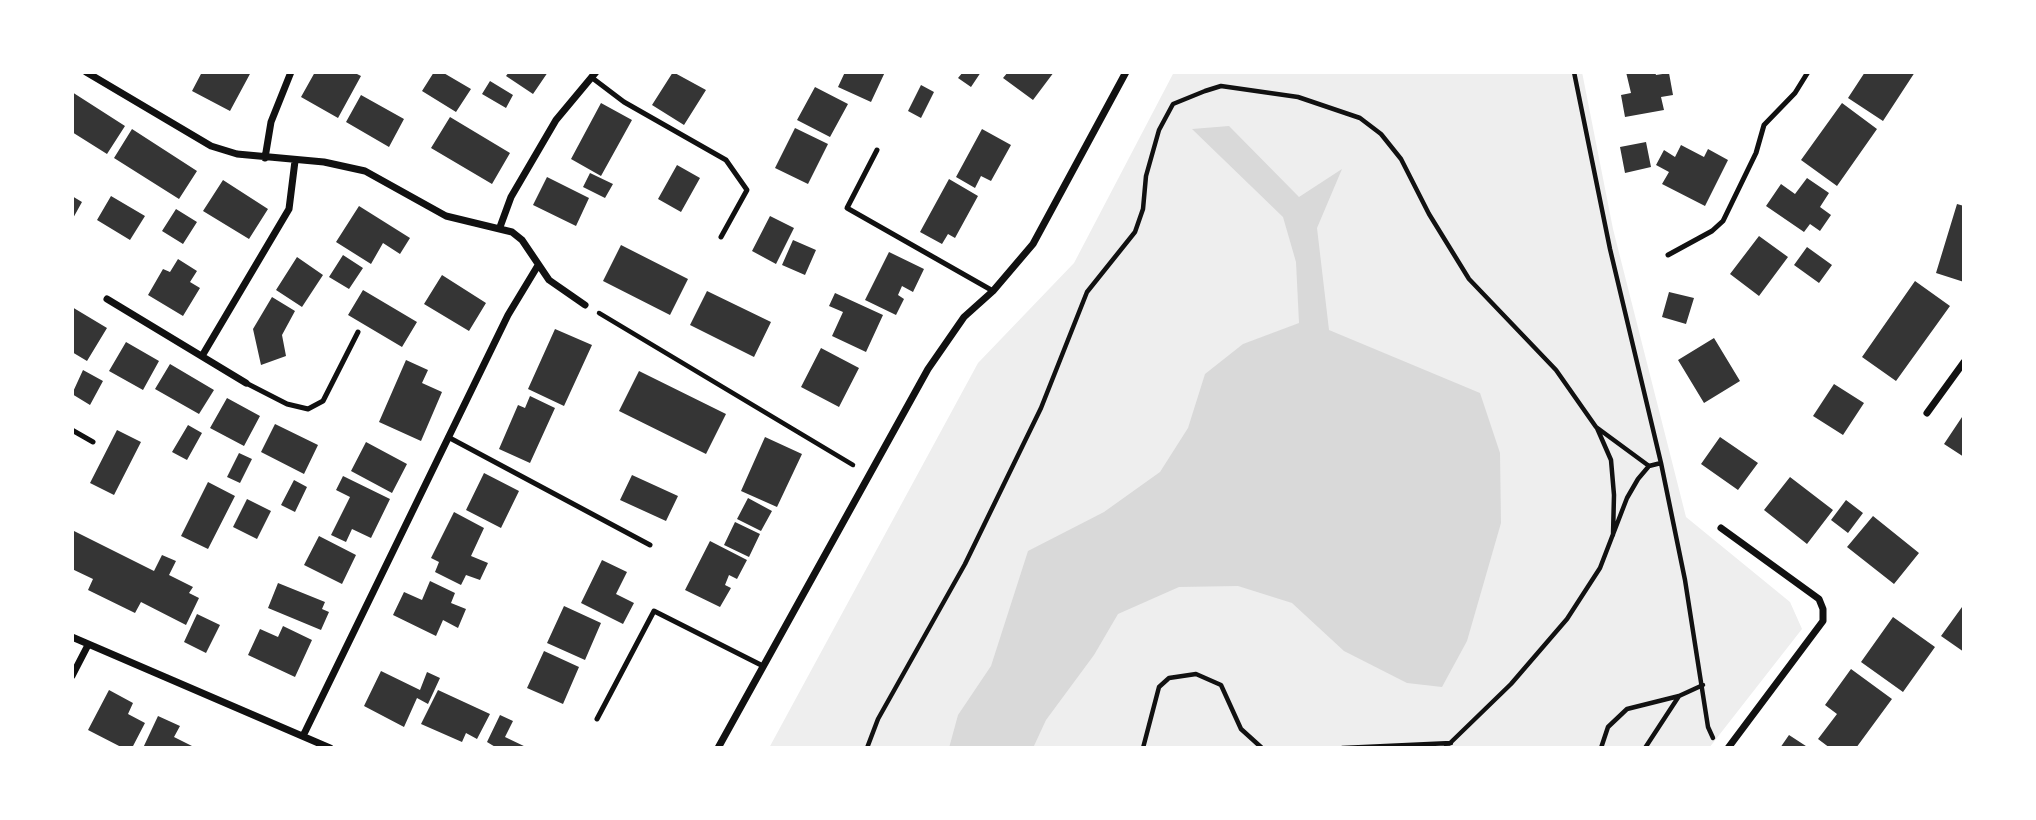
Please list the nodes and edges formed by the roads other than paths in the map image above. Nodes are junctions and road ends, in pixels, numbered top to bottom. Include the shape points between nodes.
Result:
1 (86, 72) edge
2 (291, 72) edge
3 (1126, 72) edge
4 (1808, 72) edge
5 (593, 74) edge
6 (877, 150) dead end
7 (265, 158) junction
8 (295, 161) junction
9 (500, 227) junction
10 (721, 237) dead end
11 (1668, 255) dead end
12 (537, 267) junction
13 (993, 291) junction
14 (107, 299) dead end
15 (585, 305) road end
16 (358, 332) dead end
17 (202, 356) junction
18 (1964, 362) edge
19 (1955, 374) junction
20 (1964, 381) edge
21 (246, 383) joint
22 (1927, 414) dead end
23 (72, 430) edge
24 (448, 437) junction
25 (93, 442) dead end
26 (1721, 528) dead end
27 (650, 545) dead end
28 (72, 637) edge
29 (88, 645) junction
30 (763, 666) junction
31 (72, 676) edge
32 (597, 719) dead end
33 (303, 736) junction
34 (330, 748) edge
35 (718, 748) edge
36 (1728, 748) edge

1 - 7 street via 211,146
2 - 7 street via 271,122
3 - 13 street via 1044,226
4 - 11 lane via 1765,125 1723,221
5 - 9 street via 556,120 511,197
5 - 10 lane via 624,102 726,160 747,190
6 - 13 lane via 847,208
7 - 8 street
8 - 9 street via 365,171 446,216
8 - 17 street via 289,209
9 - 12 street via 522,240
12 - 15 street
12 - 24 street
13 - 30 street via 964,317 940,350
14 - 17 street
16 - 21 lane via 323,401 307,409
17 - 21 street
18 - 19 street
19 - 20 street
19 - 22 street
23 - 25 lane
24 - 27 lane
24 - 33 street
26 - 36 street via 1819,599 1823,609 1823,621
28 - 29 street
29 - 31 street
29 - 33 street
30 - 32 lane via 654,611
30 - 35 street
33 - 34 street

